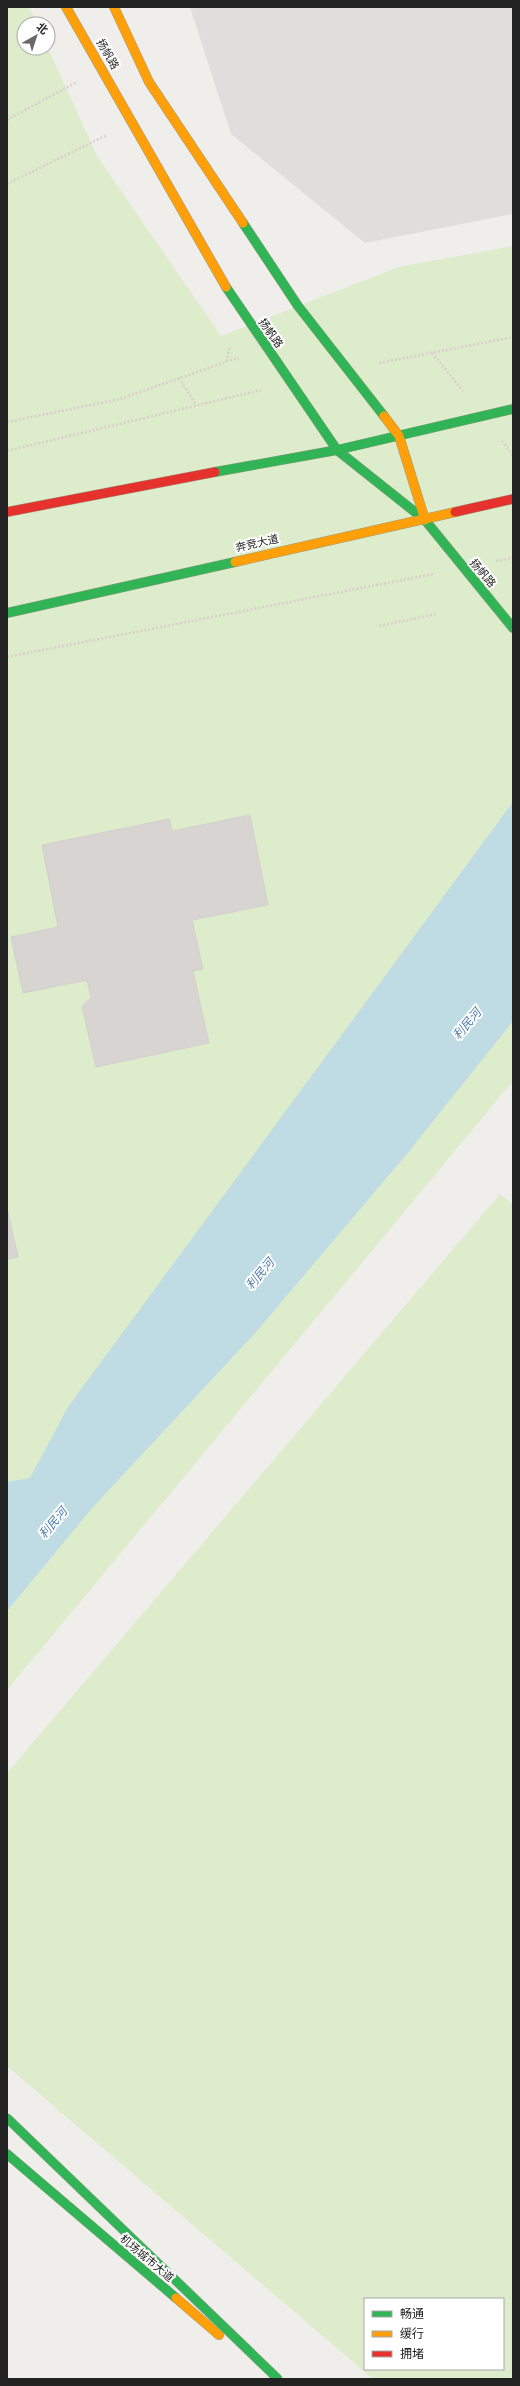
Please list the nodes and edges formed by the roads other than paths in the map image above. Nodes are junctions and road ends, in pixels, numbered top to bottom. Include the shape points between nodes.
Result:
1 (66, 7) edge
2 (114, 7) edge
3 (513, 409) edge
4 (399, 436) junction
5 (337, 450) junction
6 (513, 498) edge
7 (7, 512) edge
8 (425, 520) junction
9 (7, 614) edge
10 (513, 628) edge
11 (7, 2118) edge
12 (7, 2154) edge
13 (272, 2379) edge
14 (278, 2379) edge

1 - 5 main road, 扬帆路 via 234,300
2 - 4 main road via 148,82 298,306
3 - 4 main road
4 - 5 main road
4 - 8 main road
5 - 7 main road via 122,488
5 - 8 main road, 扬帆路
6 - 8 main road, 奔竞大道
8 - 9 main road, 奔竞大道 via 310,543
8 - 10 main road, 扬帆路
11 - 14 main road, bridge
12 - 13 main road, 机场城市大道

